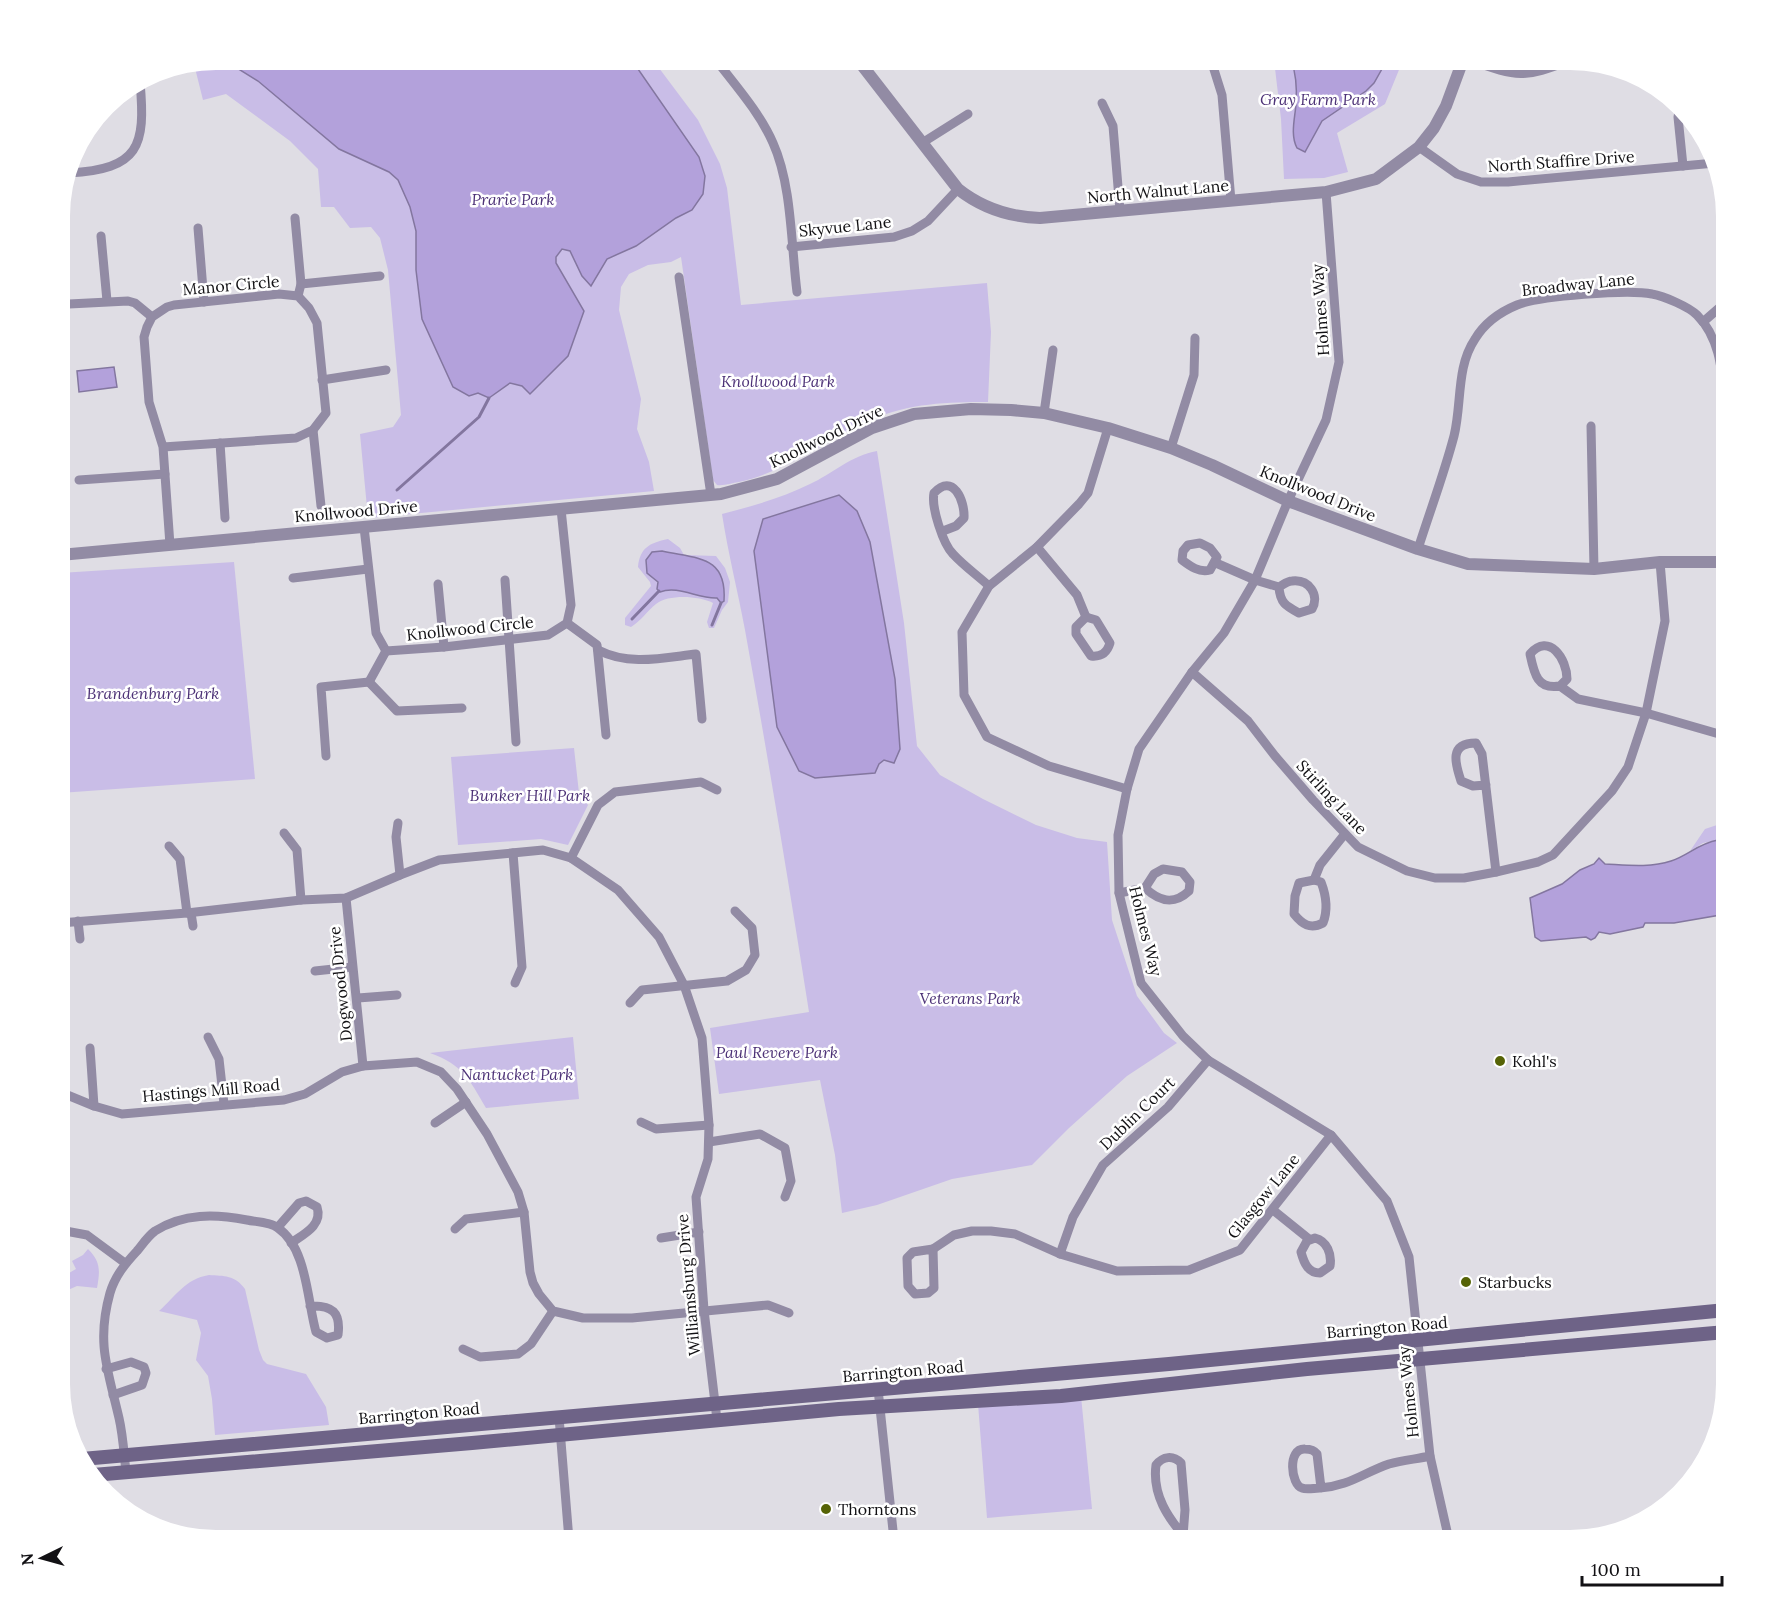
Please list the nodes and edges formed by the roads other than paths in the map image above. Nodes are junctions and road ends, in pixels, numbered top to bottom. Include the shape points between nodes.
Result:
1 (723, 70) edge
2 (866, 70) edge
3 (1214, 70) edge
4 (1459, 70) edge
5 (1498, 70) edge
6 (1546, 70) edge
7 (141, 91) edge
8 (1102, 103) dead end
9 (968, 114) dead end
10 (1678, 120) edge
11 (921, 143) junction
12 (1419, 147) junction
13 (1705, 164) edge
14 (1683, 166) junction
15 (77, 173) edge
16 (958, 189) junction
17 (1326, 192) junction
18 (1231, 201) junction
19 (1120, 211) junction
20 (295, 218) dead end
21 (198, 228) dead end
22 (101, 236) dead end
23 (791, 247) junction
24 (380, 276) dead end
25 (679, 277) dead end
26 (301, 284) junction
27 (797, 292) dead end
28 (298, 296) junction
29 (107, 301) junction
30 (204, 302) junction
31 (71, 304) edge
32 (1715, 311) edge
33 (152, 317) junction
34 (1703, 322) junction
35 (1196, 338) dead end
36 (1715, 344) edge
37 (1053, 350) dead end
38 (386, 370) dead end
39 (322, 380) junction
40 (1044, 413) junction
41 (1591, 426) dead end
42 (1108, 428) junction
43 (313, 430) junction
44 (220, 443) junction
45 (163, 447) junction
46 (1171, 448) junction
47 (165, 474) junction
48 (79, 480) dead end
49 (711, 495) junction
50 (1288, 501) junction
51 (321, 506) dead end
52 (561, 509) junction
53 (225, 518) dead end
54 (364, 527) junction
55 (943, 531) junction
56 (170, 545) junction
57 (1037, 547) junction
58 (1418, 549) junction
59 (71, 554) edge
60 (1660, 562) junction
61 (1715, 562) edge
62 (1216, 563) dead end
63 (368, 569) junction
64 (1594, 569) junction
65 (293, 578) dead end
66 (505, 580) dead end
67 (1255, 580) junction
68 (438, 584) dead end
69 (989, 586) junction
70 (1278, 587) dead end
71 (1086, 617) dead end
72 (567, 623) junction
73 (510, 639) junction
74 (444, 647) junction
75 (598, 650) junction
76 (386, 651) junction
77 (1192, 672) junction
78 (369, 682) junction
79 (1560, 686) junction
80 (462, 708) dead end
81 (1646, 713) junction
82 (702, 719) dead end
83 (1715, 732) edge
84 (606, 735) dead end
85 (516, 742) dead end
86 (326, 756) dead end
87 (1486, 784) junction
88 (1127, 789) junction
89 (717, 790) dead end
90 (398, 823) dead end
91 (284, 833) dead end
92 (1344, 835) junction
93 (169, 846) dead end
94 (513, 853) junction
95 (572, 858) junction
96 (410, 871) junction
97 (1496, 872) junction
98 (400, 875) junction
99 (1314, 880) junction
100 (413, 881) dead end
101 (1145, 888) junction
102 (1119, 893) junction
103 (346, 898) junction
104 (301, 900) junction
105 (735, 911) dead end
106 (189, 913) junction
107 (71, 921) edge
108 (78, 921) junction
109 (193, 926) dead end
110 (80, 939) dead end
111 (352, 968) junction
112 (315, 971) dead end
113 (515, 983) dead end
114 (684, 985) junction
115 (397, 994) dead end
116 (358, 998) junction
117 (630, 1003) dead end
118 (208, 1037) dead end
119 (90, 1048) dead end
120 (1208, 1060) junction
121 (363, 1066) junction
122 (71, 1097) edge
123 (466, 1102) junction
124 (224, 1104) junction
125 (94, 1106) junction
126 (640, 1122) dead end
127 (435, 1123) dead end
128 (709, 1125) junction
129 (1331, 1135) junction
130 (709, 1142) junction
131 (785, 1197) dead end
132 (1273, 1210) junction
133 (524, 1212) junction
134 (278, 1227) junction
135 (455, 1229) dead end
136 (71, 1232) edge
137 (699, 1232) junction
138 (661, 1238) dead end
139 (1309, 1239) dead end
140 (291, 1243) junction
141 (933, 1249) junction
142 (1060, 1254) junction
143 (125, 1263) junction
144 (310, 1306) dead end
145 (553, 1311) junction
146 (704, 1311) junction
147 (1716, 1311) edge
148 (789, 1313) dead end
149 (1716, 1333) edge
150 (1418, 1341) junction
151 (463, 1349) dead end
152 (1420, 1360) junction
153 (106, 1369) junction
154 (878, 1389) junction
155 (113, 1395) junction
156 (714, 1404) junction
157 (880, 1406) junction
158 (558, 1417) junction
159 (717, 1420) junction
160 (560, 1435) junction
161 (124, 1455) junction
162 (1430, 1456) junction
163 (91, 1458) edge
164 (126, 1472) junction
165 (102, 1474) edge
166 (1321, 1488) junction
167 (568, 1530) edge
168 (893, 1530) edge
169 (1179, 1530) edge
170 (1185, 1530) edge
171 (1447, 1530) edge

1 - 23 street via 774,143 785,178
2 - 11 street, North Walnut Lane
3 - 18 street via 1222,95
4 - 12 street, North Walnut Lane via 1446,106
5 - 6 street via 1525,75
7 - 15 street via 143,124 134,149 108,169
8 - 19 street via 1113,126
9 - 11 street
10 - 14 street
11 - 16 street, North Walnut Lane
12 - 14 street, North Staffire Drive via 1456,174 1481,182
12 - 17 street, North Walnut Lane via 1376,180
13 - 14 street, North Staffire Drive
16 - 19 street, North Walnut Lane via 983,205 1017,216 1050,218
16 - 23 street, Skyvue Lane via 928,221 903,234
17 - 18 street, North Walnut Lane
17 - 50 street, Holmes Way via 1339,362 1326,420
18 - 19 street, North Walnut Lane
20 - 26 street
21 - 30 street
22 - 29 street
23 - 27 street
24 - 26 street
25 - 49 street
26 - 28 street
28 - 30 street, Manor Circle via 279,294
28 - 39 street, Manor Circle via 317,323
29 - 31 street
29 - 33 street via 135,303
30 - 33 street, Manor Circle via 166,307
32 - 34 street
33 - 45 street via 145,347 149,402
34 - 36 street, Broadway Lane
34 - 58 street, Broadway Lane via 1695,312 1666,298 1624,292 1528,301 1486,324 1464,363 1454,434
35 - 46 street via 1194,375
37 - 40 street
38 - 39 street
39 - 43 street, Manor Circle via 326,413
40 - 42 street, Knollwood Drive
40 - 49 street, Knollwood Drive via 971,409 914,414 872,428 777,479
41 - 64 street
42 - 46 street, Knollwood Drive
42 - 57 street via 1088,493
43 - 44 street via 296,438
43 - 51 street
44 - 45 street
44 - 53 street
45 - 47 street
46 - 50 street, Knollwood Drive
47 - 48 street
47 - 56 street
49 - 52 street, Knollwood Drive
50 - 58 street, Knollwood Drive
50 - 67 street, Holmes Way
52 - 54 street, Knollwood Drive
52 - 72 street via 571,605
54 - 56 street, Knollwood Drive
54 - 63 street, Knollwood Circle
55 - 55 street via 964,518 960,495 950,486 933,496 936,518
55 - 69 street via 953,554
56 - 59 street, Knollwood Drive
57 - 69 street
57 - 71 street via 1077,595
58 - 64 street, Knollwood Drive via 1468,564
60 - 61 street, Knollwood Drive
60 - 64 street, Knollwood Drive
60 - 81 street, Stirling Lane via 1665,621
62 - 67 street
63 - 65 street
63 - 76 street, Knollwood Circle via 376,633
66 - 73 street
67 - 70 street
67 - 77 street, Holmes Way via 1224,633
68 - 74 street
69 - 88 street via 962,632 964,695 987,736 1048,766
72 - 73 street, Knollwood Circle via 548,635
72 - 75 street via 597,645
73 - 74 street, Knollwood Circle
73 - 85 street
74 - 76 street, Knollwood Circle
75 - 82 street via 627,660 696,654
75 - 84 street
76 - 78 street
77 - 88 street, Holmes Way via 1139,749
77 - 92 street, Stirling Lane via 1248,721
78 - 80 street via 396,711
78 - 86 street via 321,687
79 - 79 street via 1567,679 1563,659 1551,647 1534,648 1530,654 1542,685
79 - 81 street via 1578,699
81 - 83 street
81 - 97 street, Stirling Lane via 1628,767 1574,834 1553,855
87 - 87 street via 1482,754 1476,743 1460,747 1455,765 1461,781 1473,786
87 - 97 street
88 - 102 street, Holmes Way via 1118,835
89 - 95 street via 701,782 615,792 598,805
90 - 98 street
91 - 104 street via 297,850
92 - 97 street, Stirling Lane via 1358,847 1407,871 1435,878
92 - 99 street via 1320,865
93 - 106 street via 180,859
94 - 95 street, Williamsburg Drive via 543,850
94 - 96 street, Williamsburg Drive via 439,860
94 - 113 street via 522,967
95 - 114 street, Williamsburg Drive via 618,891 659,937
96 - 98 street, Williamsburg Drive
96 - 100 street
98 - 103 street, Williamsburg Drive
99 - 99 street via 1299,883 1295,896 1294,914 1308,926 1323,923 1326,915 1324,890 1321,882
101 - 101 street via 1162,900 1171,899 1183,897 1190,882 1182,872 1163,869 1154,874
101 - 102 street
102 - 120 street, Holmes Way via 1141,983 1183,1036
103 - 104 street, Williamsburg Drive
103 - 111 street, Dogwood Drive
104 - 106 street, Williamsburg Drive
105 - 114 street via 752,928 755,955 746,970 727,981
106 - 108 street, Williamsburg Drive
106 - 109 street
107 - 108 street, Williamsburg Drive
108 - 110 street
111 - 112 street
111 - 116 street, Dogwood Drive
114 - 117 street via 642,990
114 - 128 street, Williamsburg Drive via 702,1038
115 - 116 street
116 - 121 street, Dogwood Drive
118 - 124 street via 219,1059
119 - 125 street
120 - 129 street, Holmes Way
120 - 142 street, Dublin Court via 1168,1107 1103,1165 1073,1217
121 - 123 street, Hastings Mill Road via 417,1062 441,1072
121 - 124 street, Hastings Mill Road via 284,1100
122 - 125 street, Hastings Mill Road
123 - 127 street
123 - 133 street, Hastings Mill Road via 509,1173
124 - 125 street, Hastings Mill Road via 122,1114
126 - 128 street via 656,1130
128 - 130 street, Williamsburg Drive
129 - 132 street, Glasgow Lane
129 - 150 street, Holmes Way via 1387,1201 1409,1257
130 - 131 street via 760,1134 785,1148 791,1181
130 - 137 street, Williamsburg Drive via 696,1197
132 - 139 street
132 - 142 street, Glasgow Lane via 1240,1250 1189,1270 1117,1270
133 - 135 street via 466,1219
133 - 145 street, Hastings Mill Road via 533,1283
134 - 140 street
134 - 140 street via 299,1203 306,1201 317,1207 318,1221
134 - 143 street via 222,1215 183,1218 154,1232
136 - 143 street via 87,1236
137 - 138 street
137 - 146 street, Williamsburg Drive
140 - 144 street via 303,1265
141 - 141 street, Glasgow Lane via 913,1252 907,1258 912,1293 928,1293 934,1288
141 - 142 street, Glasgow Lane via 954,1235 992,1231 1015,1234
143 - 153 street via 110,1292 106,1312
145 - 146 street via 583,1318 632,1318
145 - 151 street via 531,1344 518,1354 480,1357
146 - 148 street via 768,1305
146 - 156 street, Williamsburg Drive
147 - 150 main road, Barrington Road
149 - 152 main road, Barrington Road
150 - 152 street, Holmes Way
150 - 154 main road, Barrington Road
152 - 157 main road, Barrington Road via 1071,1395
152 - 162 street, Holmes Way
153 - 155 street
153 - 155 street via 131,1362 144,1367 146,1373 142,1385
154 - 156 main road, Barrington Road
154 - 157 street
155 - 161 street
156 - 158 main road, Barrington Road
156 - 159 street, Williamsburg Drive
157 - 159 main road, Barrington Road
157 - 168 street
158 - 160 street
158 - 161 main road, Barrington Road
159 - 160 main road, Barrington Road
160 - 164 main road, Barrington Road
160 - 167 street
161 - 163 main road, Barrington Road
161 - 164 street
162 - 166 street via 1393,1463 1345,1484
162 - 171 street, Holmes Way
164 - 165 main road, Barrington Road
166 - 166 street via 1317,1454 1300,1449 1293,1459 1297,1486
169 - 170 street via 1157,1492 1156,1465 1166,1457 1181,1462

